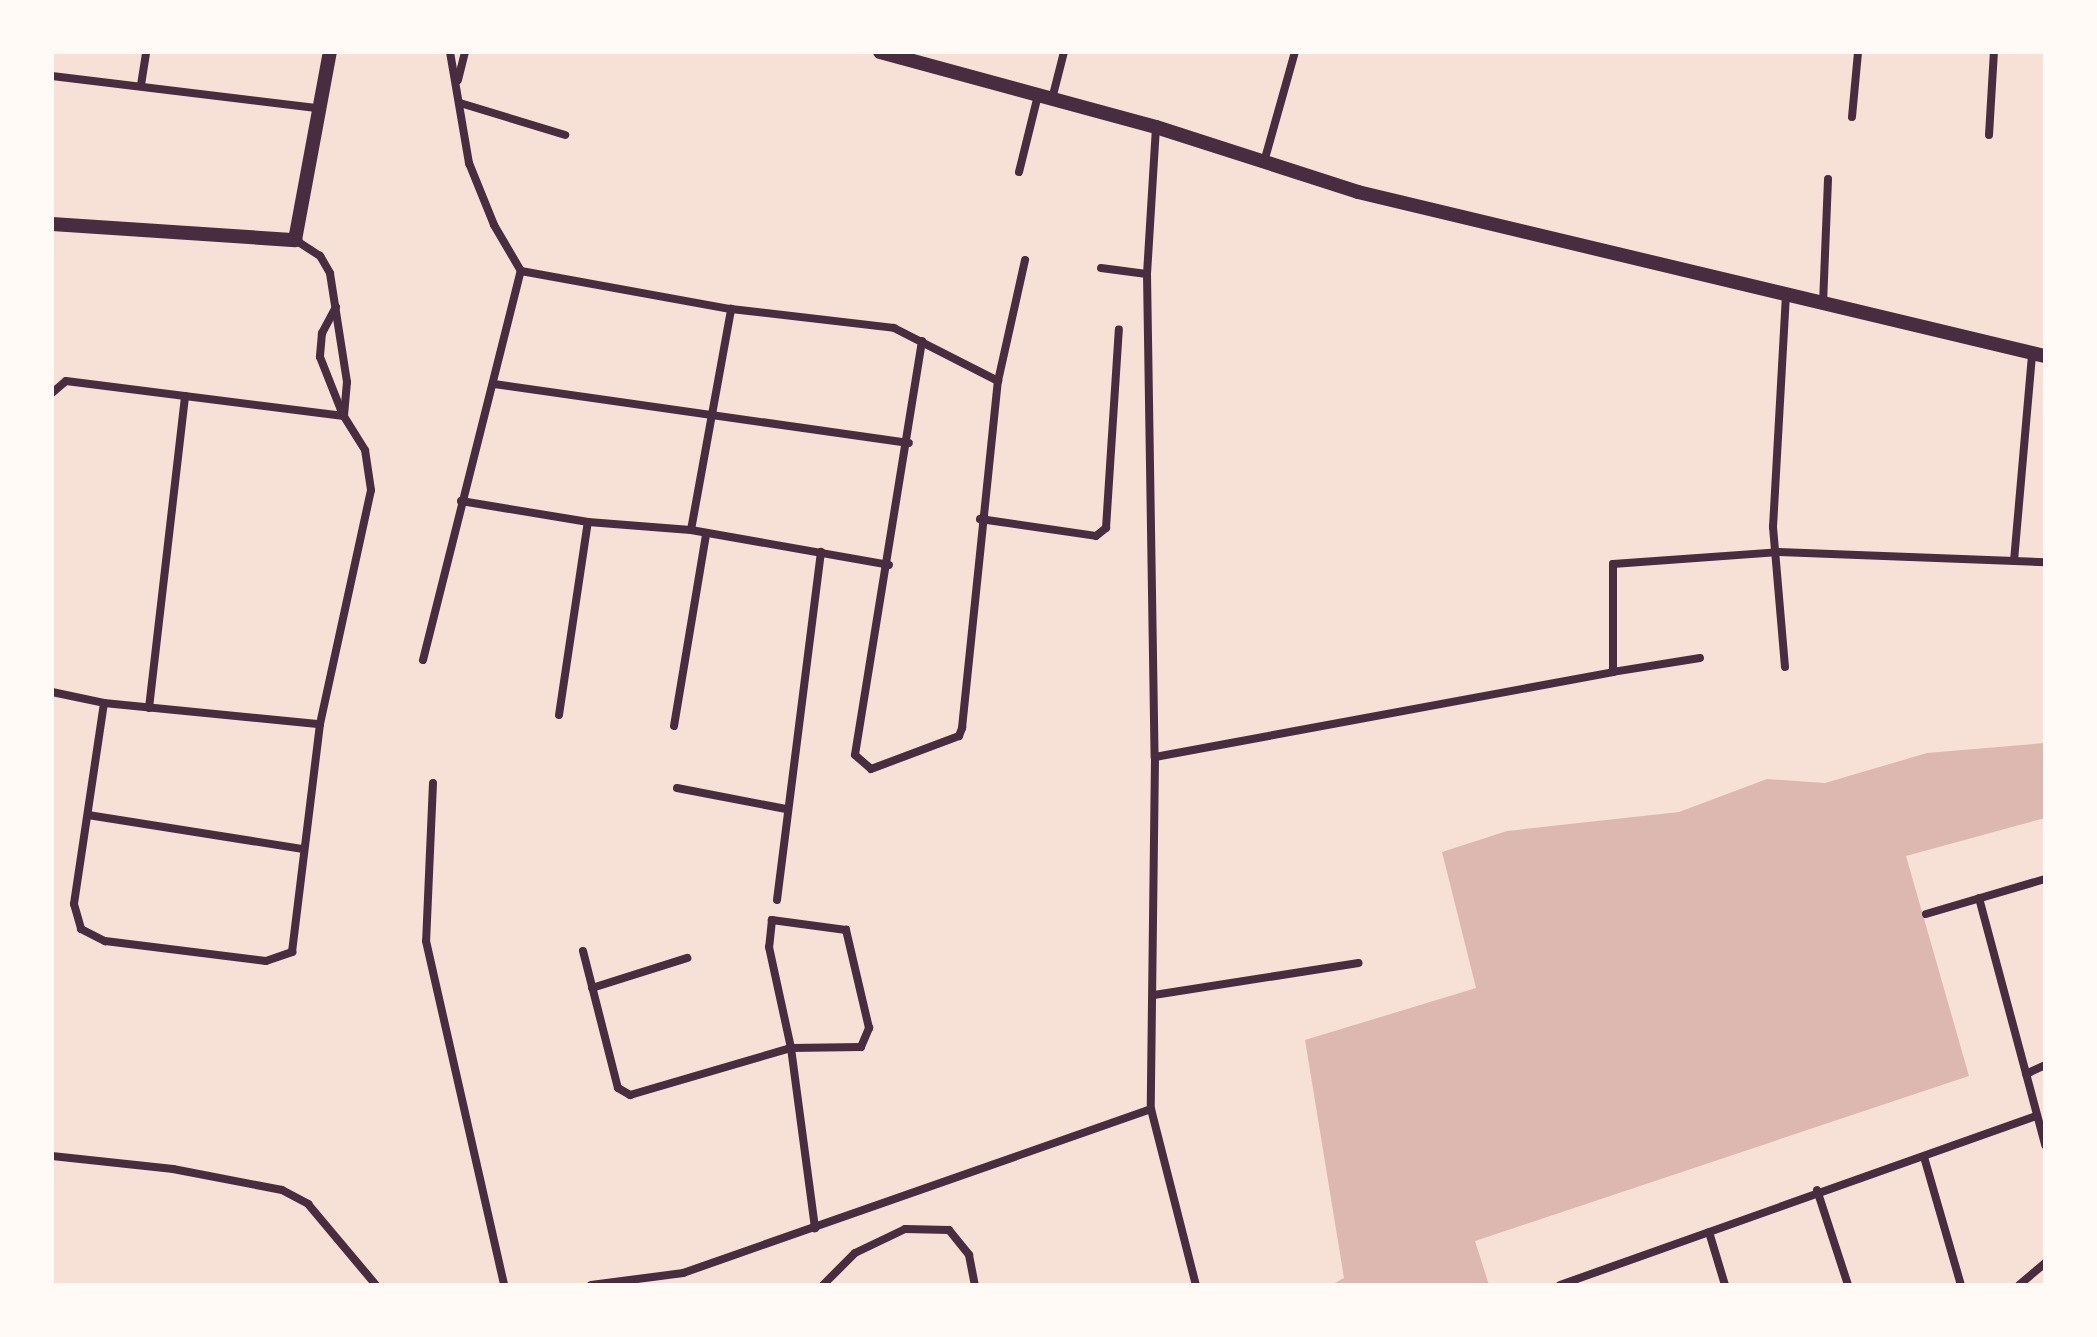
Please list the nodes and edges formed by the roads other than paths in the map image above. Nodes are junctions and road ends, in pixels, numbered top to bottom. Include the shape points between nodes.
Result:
1 (146, 52) edge
2 (330, 52) edge
3 (450, 52) edge
4 (465, 52) edge
5 (880, 52) edge
6 (1064, 52) edge
7 (1295, 52) edge
8 (1858, 52) edge
9 (1994, 52) edge
10 (52, 76) edge
11 (457, 84) junction
12 (141, 85) junction
13 (1045, 97) junction
14 (460, 103) junction
15 (316, 108) junction
16 (1852, 117) dead end
17 (1156, 127) junction
18 (565, 135) dead end
19 (1989, 135) dead end
20 (1264, 162) junction
21 (1019, 172) dead end
22 (1828, 179) dead end
23 (52, 224) edge
24 (295, 240) junction
25 (1025, 260) dead end
26 (1101, 268) dead end
27 (521, 271) junction
28 (1147, 274) junction
29 (1786, 295) junction
30 (1823, 304) junction
31 (336, 307) junction
32 (731, 309) junction
33 (1119, 329) dead end
34 (922, 341) junction
35 (2039, 355) edge
36 (998, 381) junction
37 (494, 384) junction
38 (52, 393) edge
39 (185, 396) junction
40 (344, 416) junction
41 (711, 418) junction
42 (909, 443) junction
43 (461, 501) junction
44 (980, 519) junction
45 (588, 522) junction
46 (691, 530) junction
47 (706, 534) junction
48 (821, 552) junction
49 (1779, 552) junction
50 (2014, 561) junction
51 (2045, 562) edge
52 (889, 565) junction
53 (1700, 658) dead end
54 (423, 660) dead end
55 (1785, 667) dead end
56 (1613, 672) junction
57 (52, 692) edge
58 (104, 703) junction
59 (149, 708) junction
60 (559, 715) dead end
61 (320, 724) junction
62 (674, 726) dead end
63 (1155, 757) junction
64 (433, 783) dead end
65 (677, 788) dead end
66 (786, 809) junction
67 (88, 815) junction
68 (303, 849) junction
69 (2045, 879) edge
70 (1979, 898) junction
71 (777, 900) dead end
72 (1926, 914) dead end
73 (583, 951) dead end
74 (687, 958) dead end
75 (1359, 963) dead end
76 (592, 988) junction
77 (1154, 995) junction
78 (791, 1048) junction
79 (2045, 1065) edge
80 (2026, 1074) junction
81 (1151, 1109) junction
82 (2036, 1116) junction
83 (2045, 1145) edge
84 (52, 1156) edge
85 (1924, 1157) junction
86 (1817, 1190) junction
87 (815, 1228) junction
88 (1709, 1232) junction
89 (2045, 1263) edge
90 (376, 1285) edge
91 (504, 1285) edge
92 (591, 1285) edge
93 (823, 1285) edge
94 (975, 1285) edge
95 (1196, 1285) edge
96 (1560, 1285) edge
97 (1725, 1285) edge
98 (1848, 1285) edge
99 (1961, 1285) edge
100 (2019, 1285) edge

1 - 12 street
2 - 15 street
3 - 11 street
4 - 11 street
5 - 13 street
6 - 13 street
7 - 20 street
8 - 16 street
9 - 19 street
10 - 12 street
11 - 14 street
12 - 15 street
13 - 17 street
13 - 21 street
14 - 18 street
14 - 27 street via 469,163 494,225
15 - 24 street
17 - 20 street
17 - 28 street
20 - 29 street via 1358,192
22 - 30 street
23 - 24 street
24 - 31 street via 325,264
25 - 36 street
26 - 28 street
27 - 32 street
27 - 37 street
28 - 63 street
29 - 30 street
29 - 49 street via 1773,527
30 - 35 street
31 - 40 street via 347,382
31 - 40 street via 322,333 320,357
32 - 34 street via 860,322
32 - 41 street
33 - 44 street via 1106,528 1096,536
34 - 36 street
34 - 42 street
35 - 50 street
36 - 44 street
37 - 41 street
37 - 43 street
38 - 39 street via 66,381
39 - 40 street
39 - 59 street
40 - 61 street via 365,450 371,490
41 - 42 street
41 - 46 street
42 - 52 street
43 - 45 street
43 - 54 street
44 - 52 street via 959,736 871,769 855,755
45 - 46 street
45 - 60 street
46 - 47 street
47 - 48 street
47 - 62 street
48 - 52 street
48 - 66 street
49 - 50 street
49 - 55 street via 1776,590
49 - 56 street via 1613,564
50 - 51 street
53 - 56 street
56 - 63 street
57 - 58 street
58 - 59 street
58 - 67 street
59 - 61 street
61 - 68 street
63 - 77 street
64 - 91 street via 426,941
65 - 66 street
66 - 71 street
67 - 68 street
67 - 68 street via 74,904 81,929 105,941 279,960 292,952
69 - 70 street
70 - 72 street
70 - 80 street
73 - 76 street
74 - 76 street
75 - 77 street
76 - 78 street via 624,1095
77 - 81 street
78 - 78 street via 854,1049 867,1042 869,1028 846,930 772,920 769,947
78 - 87 street
79 - 80 street
80 - 82 street
81 - 87 street
81 - 95 street
82 - 83 street
82 - 85 street
84 - 90 street via 173,1169 282,1190 308,1204
85 - 86 street
85 - 99 street
86 - 88 street
86 - 98 street
87 - 92 street via 683,1273
88 - 96 street
88 - 97 street
89 - 100 street
93 - 94 street via 855,1253 905,1229 949,1230 969,1255

